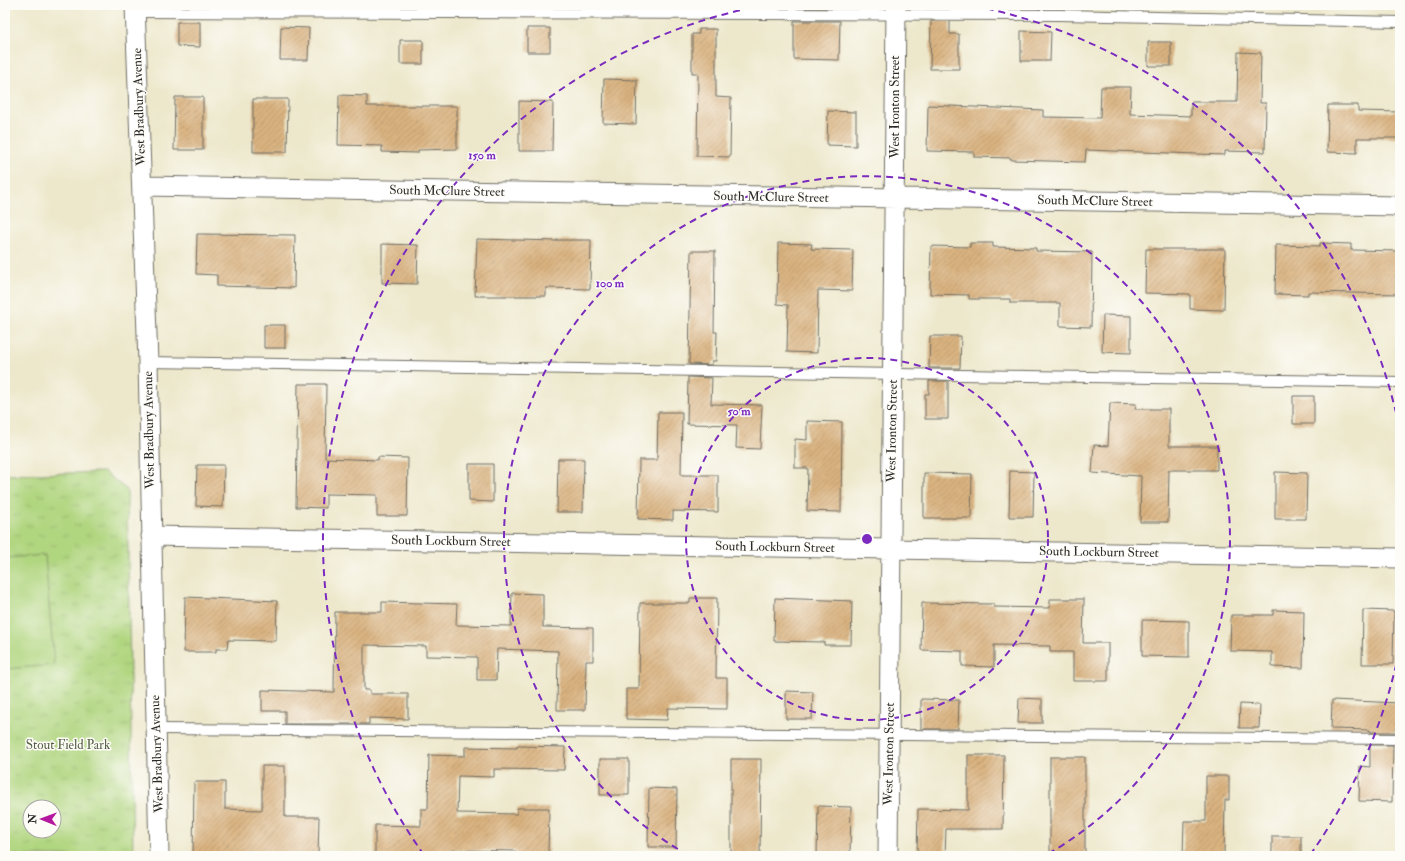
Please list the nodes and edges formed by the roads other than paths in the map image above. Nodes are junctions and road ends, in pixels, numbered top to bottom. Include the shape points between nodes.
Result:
1 (136, 8) edge
2 (896, 10) edge
3 (1400, 22) edge
4 (142, 186) junction
5 (894, 199) junction
6 (1400, 206) edge
7 (148, 362) junction
8 (893, 376) junction
9 (1400, 382) edge
10 (151, 536) junction
11 (891, 549) junction
12 (1400, 558) edge
13 (156, 729) junction
14 (889, 735) junction
15 (1400, 739) edge
16 (159, 856) edge
17 (888, 856) edge

1 - 2 lane
1 - 4 street, West Bradbury Avenue
2 - 3 lane
2 - 5 street, West Ironton Street
4 - 5 street, South McClure Street
4 - 7 street, West Bradbury Avenue
5 - 6 street, South McClure Street
5 - 8 street, West Ironton Street
7 - 8 lane
7 - 10 street, West Bradbury Avenue
8 - 9 lane
8 - 11 street, West Ironton Street
10 - 11 street, South Lockburn Street
10 - 13 street, West Bradbury Avenue
11 - 12 street, South Lockburn Street
11 - 14 street, West Ironton Street
13 - 14 lane
13 - 16 street, West Bradbury Avenue
14 - 15 lane
14 - 17 street, West Ironton Street

